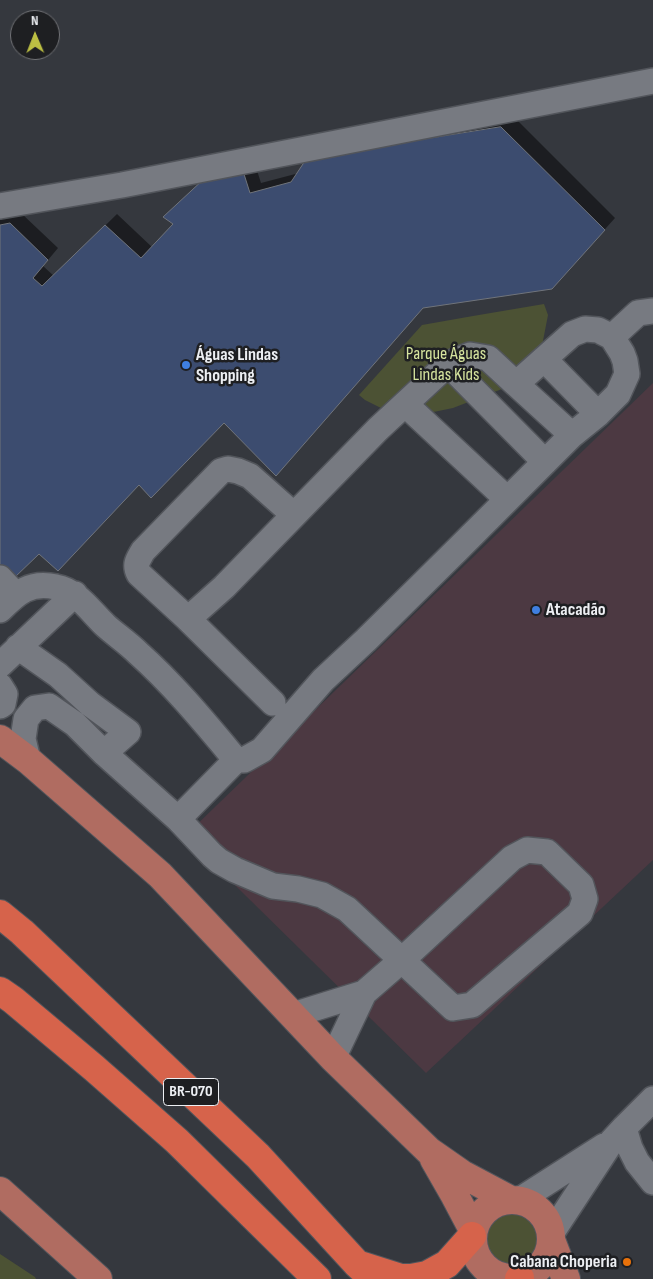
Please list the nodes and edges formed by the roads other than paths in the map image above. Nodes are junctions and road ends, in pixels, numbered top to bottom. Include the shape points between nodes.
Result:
1 (653, 81) edge
2 (0, 206) edge
3 (653, 311) edge
4 (612, 337) junction
5 (544, 359) junction
6 (448, 364) junction
7 (516, 384) junction
8 (405, 404) junction
9 (598, 414) junction
10 (572, 435) junction
11 (545, 462) junction
12 (507, 500) junction
13 (294, 515) junction
14 (5, 594) edge
15 (75, 594) junction
16 (188, 619) junction
17 (18, 647) junction
18 (0, 686) edge
19 (273, 703) dead end
20 (0, 739) edge
21 (104, 753) junction
22 (28, 760) junction
23 (236, 760) junction
24 (178, 819) junction
25 (0, 914) edge
26 (402, 960) junction
27 (0, 991) edge
28 (364, 993) junction
29 (293, 1015) junction
30 (333, 1058) junction
31 (653, 1099) edge
32 (618, 1134) junction
33 (429, 1151) junction
34 (653, 1182) edge
35 (0, 1191) edge
36 (515, 1200) junction
37 (473, 1233) junction
38 (551, 1237) junction
39 (365, 1271) edge
40 (523, 1278) edge
41 (98, 1279) edge
42 (318, 1279) edge
43 (566, 1279) edge

1 - 2 street
3 - 4 street via 638,313
4 - 5 street via 598,330 585,329 572,334
4 - 9 street via 626,362 627,374 618,394
5 - 7 street
5 - 9 street
6 - 7 street via 470,355 488,358
6 - 8 street
6 - 11 street
7 - 10 street
8 - 12 street
8 - 13 street
9 - 10 street
10 - 11 street
11 - 12 street
12 - 23 street via 322,680 262,750 244,760
13 - 16 street
13 - 16 street via 250,476 228,469 221,471 143,551 137,563 139,574
14 - 15 street via 42,585
15 - 17 street
15 - 23 street via 172,686
16 - 19 street
17 - 18 street
17 - 21 street via 128,732
20 - 22 main road
21 - 22 street via 76,724 49,706 35,708 26,719 23,738
21 - 24 street
22 - 29 main road via 160,875
23 - 24 street
24 - 26 street via 212,855 235,870 273,886 322,895 347,909
25 - 39 highway, BR-070 via 258,1156
26 - 26 street via 512,858 528,850 547,852 581,886 585,899 580,913 472,1005 453,1008
26 - 28 street
27 - 42 highway, BR-070 via 177,1141
28 - 29 street
28 - 30 street
29 - 30 main road
30 - 33 main road
31 - 32 street
32 - 34 street
32 - 36 street
32 - 38 street
33 - 36 main road via 462,1174
33 - 37 main road
35 - 41 main road
36 - 37 main road via 501,1202 483,1212
36 - 38 main road via 540,1212 549,1226
37 - 39 highway via 447,1264 427,1275 400,1278
37 - 40 main road via 473,1248 486,1269 508,1279
38 - 40 main road via 550,1250 541,1267
38 - 43 main road

